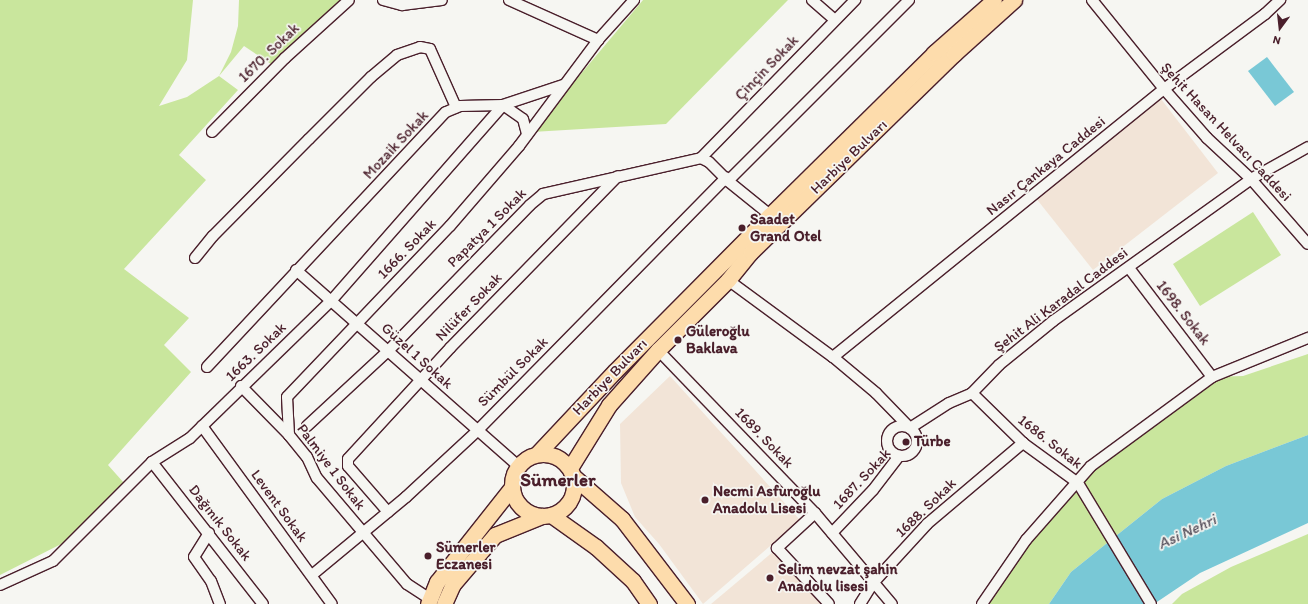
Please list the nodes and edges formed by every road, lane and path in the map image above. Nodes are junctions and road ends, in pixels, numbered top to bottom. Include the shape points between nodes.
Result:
1 (349, 0) edge
2 (383, 0) edge
3 (442, 0) edge
4 (509, 0) edge
5 (634, 0) edge
6 (812, 0) edge
7 (855, 0) edge
8 (909, 0) edge
9 (994, 0) edge
10 (1014, 0) edge
11 (1093, 0) edge
12 (1280, 0) edge
13 (835, 20) junction
14 (598, 40) junction
15 (563, 85) junction
16 (1164, 89) junction
17 (503, 105) junction
18 (456, 107) junction
19 (212, 132) dead end
20 (527, 134) junction
21 (1308, 147) edge
22 (701, 158) junction
23 (618, 176) junction
24 (1251, 179) junction
25 (727, 180) junction
26 (770, 215) junction
27 (1308, 244) edge
28 (195, 258) dead end
29 (1129, 268) junction
30 (296, 270) junction
31 (728, 280) junction
32 (331, 301) junction
33 (357, 323) junction
34 (1308, 338) edge
35 (389, 350) junction
36 (658, 350) junction
37 (833, 357) junction
38 (208, 366) dead end
39 (1212, 377) junction
40 (421, 379) junction
41 (241, 386) junction
42 (972, 393) junction
43 (202, 426) junction
44 (307, 426) dead end
45 (910, 428) junction
46 (478, 430) junction
47 (289, 435) junction
48 (1023, 443) junction
49 (537, 454) junction
50 (899, 456) junction
51 (152, 462) junction
52 (518, 466) junction
53 (572, 473) junction
54 (1078, 483) junction
55 (512, 487) junction
56 (388, 512) junction
57 (815, 513) junction
58 (546, 516) junction
59 (210, 533) junction
60 (364, 533) junction
61 (832, 533) junction
62 (312, 575) junction
63 (873, 583) junction
64 (0, 585) edge
65 (434, 602) edge
66 (220, 604) edge
67 (263, 604) edge
68 (332, 604) edge
69 (649, 604) edge
70 (687, 604) edge
71 (829, 604) edge
72 (860, 604) edge
73 (892, 604) edge
74 (982, 604) edge
75 (1151, 604) edge

1 - 19 street, 1670. Sokak via 274,68
2 - 3 street via 402,5
4 - 14 street
5 - 14 street
6 - 13 street
7 - 13 street, Çinçin Sokak
8 - 25 street, Sümbül Sokak
9 - 26 main road, Harbiye Bulvarı via 934,53
10 - 31 main road, Harbiye Bulvarı via 954,54 751,252
11 - 16 street, Şehit Hasan Helvacı Caddesi
12 - 16 street, Nasır Çankaya Caddesi
13 - 22 street, Çinçin Sokak
14 - 15 street
15 - 17 street
15 - 20 street, 1666. Sokak
16 - 24 street, Şehit Hasan Helvacı Caddesi via 1207,138
16 - 37 street, Nasır Çankaya Caddesi
17 - 18 street
17 - 20 street via 523,119
17 - 32 street, 1663. Sokak
18 - 28 street via 430,50 420,47 397,55 371,77 309,139 213,236
18 - 30 street, Mozaik Sokak via 446,112 396,168
20 - 33 street, 1666. Sokak via 450,226
21 - 24 street, Şehit Ali Karadal Caddesi
22 - 23 street, Papatya 1 Sokak
22 - 25 street via 709,162
23 - 35 street, Papatya 1 Sokak via 543,194 530,204
23 - 40 street, Nilüfer Sokak
24 - 27 street, Şehit Hasan Helvacı Caddesi
24 - 29 street, Şehit Ali Karadal Caddesi
25 - 26 street
25 - 46 street, Sümbül Sokak
26 - 49 main road, Harbiye Bulvarı via 615,371
29 - 39 street, 1698. Sokak
29 - 42 street, Şehit Ali Karadal Caddesi via 1053,321 999,365
30 - 32 street, Güzel 1 Sokak
30 - 38 street, Mozaik Sokak
31 - 36 main road, Harbiye Bulvarı
31 - 37 street
32 - 33 street, Güzel 1 Sokak
32 - 41 street, 1663. Sokak
33 - 35 street, Güzel 1 Sokak
33 - 47 street, 1666. Sokak via 287,397
34 - 39 street
35 - 40 street, Güzel 1 Sokak
35 - 44 street, Papatya 1 Sokak
36 - 53 main road, Harbiye Bulvarı via 609,405
36 - 57 street, 1689. Sokak
37 - 45 street via 876,393
39 - 54 street via 1091,466
40 - 46 street, Güzel 1 Sokak
40 - 56 street, Nilüfer Sokak via 347,462
41 - 43 street, 1663. Sokak
41 - 47 street, Palmiye 1 Sokak
42 - 45 street, Şehit Ali Karadal Caddesi via 949,403
42 - 48 street, 1686. Sokak
43 - 51 street, 1663. Sokak via 190,438
43 - 62 street, Levent Sokak
45 - 50 street, 1687. Sokak via 916,435 915,449 908,455
45 - 50 street via 894,427 887,436 890,451
46 - 52 street, Güzel 1 Sokak
46 - 56 street, Sümbül Sokak
47 - 60 street, Palmiye 1 Sokak via 307,457 317,478
48 - 54 street, 1686. Sokak
48 - 63 street, 1688. Sokak via 927,524
49 - 52 main road, Harbiye Bulvarı
49 - 53 main road via 556,456
50 - 61 street, 1687. Sokak via 873,490
51 - 59 street, Dağınık Sokak
51 - 64 street, 1663. Sokak via 53,561
52 - 55 main road
53 - 58 main road, Harbiye Bulvarı via 573,496 560,511
53 - 70 main road via 622,519
54 - 74 street via 1026,540
54 - 75 street, 1686. Sokak
55 - 58 main road via 518,504 529,512
55 - 65 main road via 437,582
56 - 60 street, Sümbül Sokak
57 - 61 street, 1689. Sokak
57 - 71 street via 777,548
58 - 65 main road, Harbiye Bulvarı via 495,535
58 - 69 main road via 596,547 633,581
59 - 66 street via 194,557 211,581
59 - 67 street, Dağınık Sokak
60 - 62 street, Sümbül Sokak
60 - 65 street, Palmiye 1 Sokak via 407,584
61 - 63 street, 1689. Sokak
62 - 68 street, Levent Sokak
63 - 72 street, 1688. Sokak
63 - 73 street, 1689. Sokak

